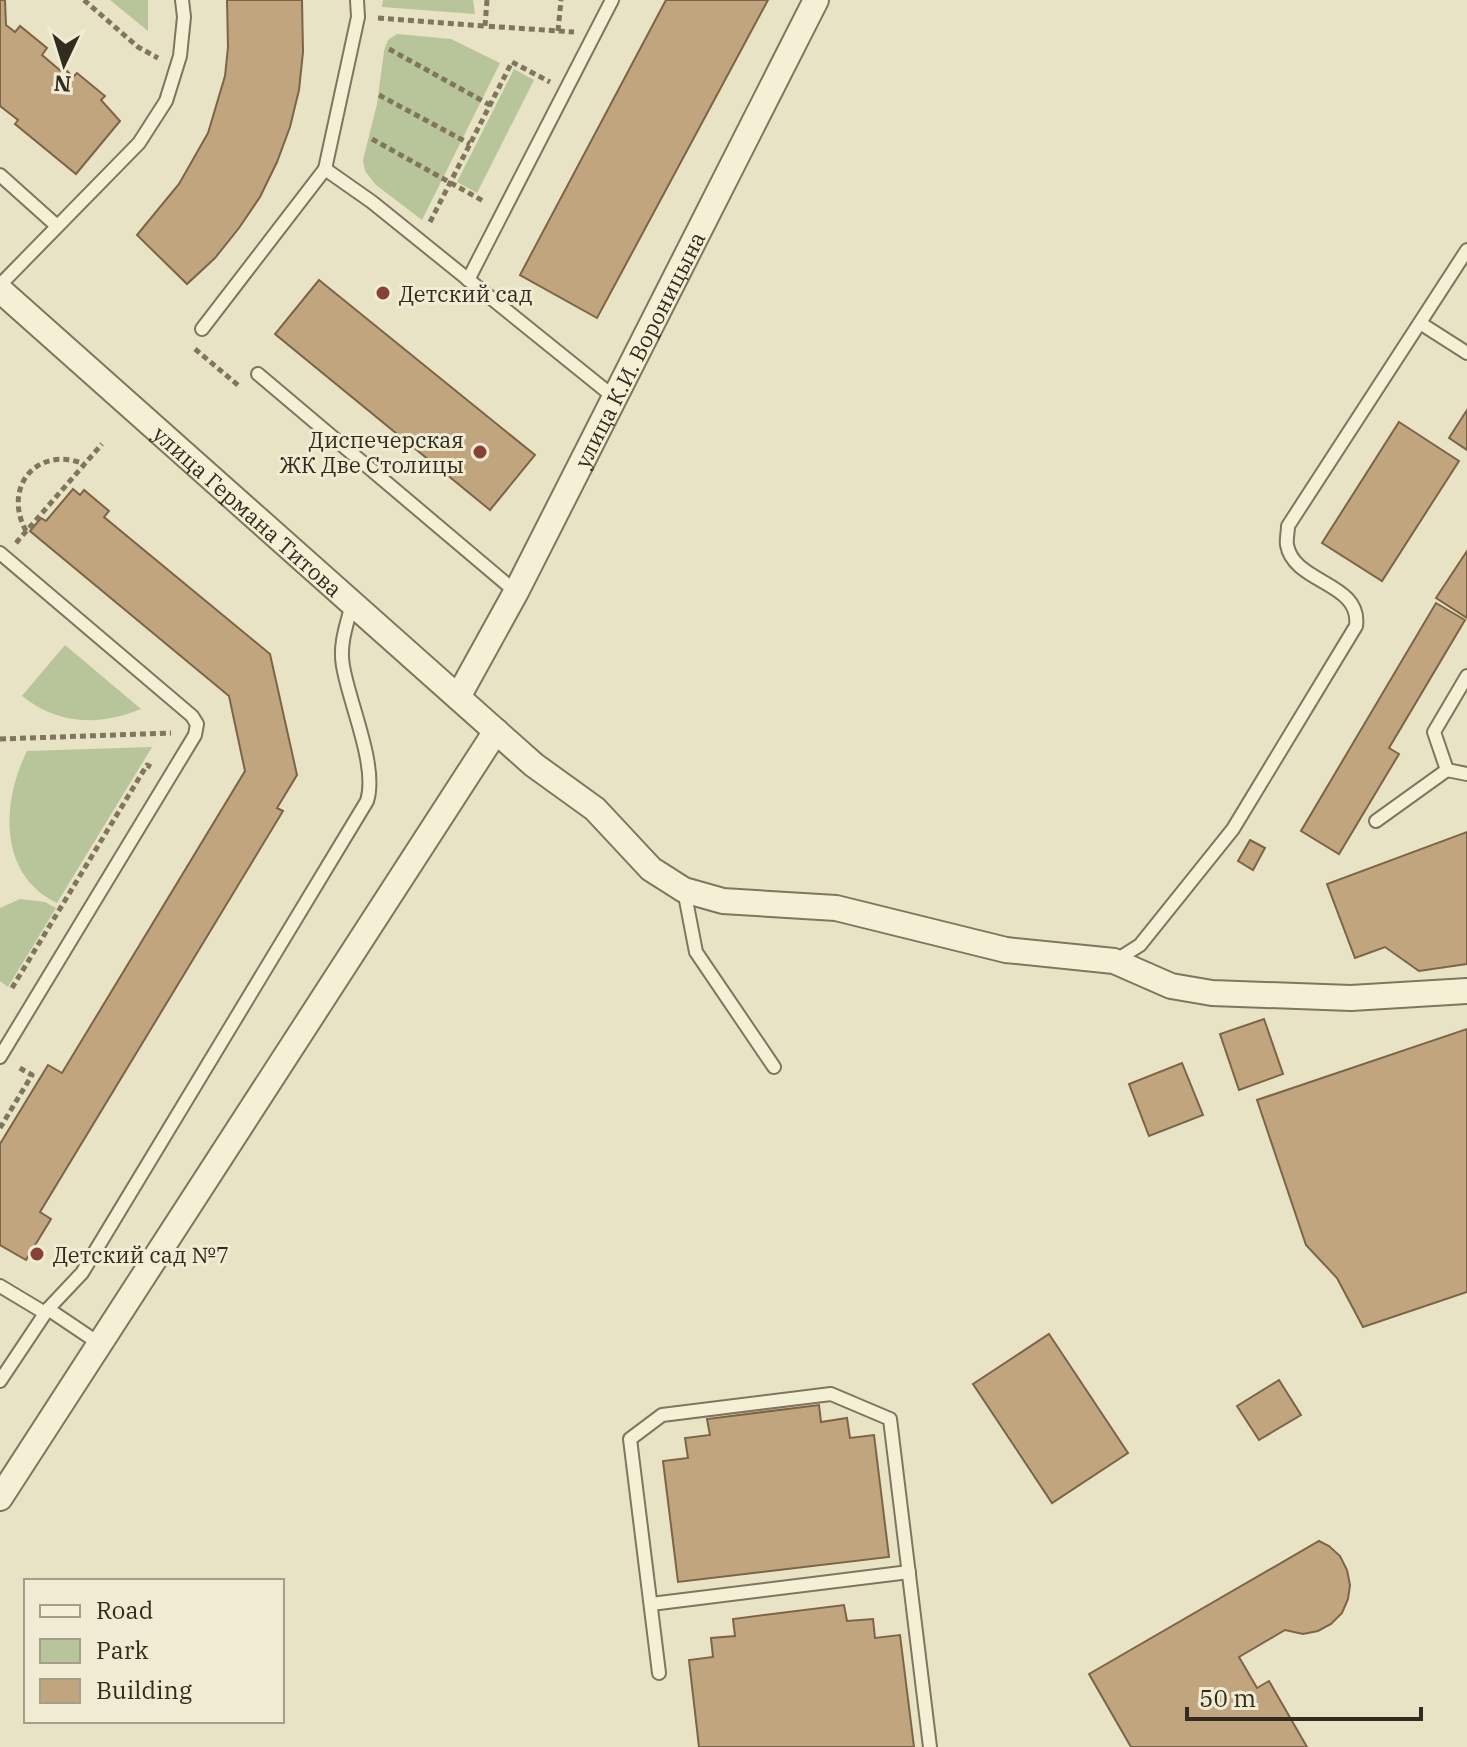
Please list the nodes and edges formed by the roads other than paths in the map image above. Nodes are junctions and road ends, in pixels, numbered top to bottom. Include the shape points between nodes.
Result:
1 (182, 0) edge
2 (357, 0) edge
3 (612, 0) edge
4 (816, 0) edge
5 (325, 169) junction
6 (0, 175) edge
7 (57, 226) junction
8 (1467, 250) edge
9 (468, 280) junction
10 (0, 288) edge
11 (1420, 323) junction
12 (202, 329) road end
13 (1467, 353) edge
14 (258, 374) road end
15 (615, 398) junction
16 (2, 555) edge
17 (516, 592) junction
18 (352, 604) junction
19 (1467, 676) edge
20 (458, 697) junction
21 (496, 731) junction
22 (1447, 770) junction
23 (1467, 774) edge
24 (1376, 821) dead end
25 (684, 890) junction
26 (1114, 961) junction
27 (1467, 991) edge
28 (0, 1057) edge
29 (774, 1067) dead end
30 (0, 1286) edge
31 (46, 1311) junction
32 (100, 1344) junction
33 (0, 1381) edge
34 (0, 1498) edge
35 (909, 1572) junction
36 (651, 1604) junction
37 (659, 1673) dead end
38 (930, 1747) edge

1 - 7 lane via 176,69 166,101 139,143
2 - 5 lane via 358,17
3 - 9 lane
4 - 15 street, улица К.И. Вороницына
5 - 9 lane
5 - 12 lane
6 - 7 lane
7 - 10 lane
8 - 11 lane
9 - 15 lane
10 - 18 street, улица Германа Титова
11 - 13 lane
11 - 26 lane via 1288,526 1287,547 1297,564 1349,599 1356,626 1233,829 1140,945
14 - 17 lane
15 - 17 street, улица К.И. Вороницына
16 - 28 lane via 197,724
17 - 20 street, улица К.И. Вороницына
18 - 20 street, улица Германа Титова
18 - 31 lane via 343,638 343,666 371,778 367,801 82,1273
19 - 22 lane via 1434,732
20 - 21 street, улица Германа Титова
21 - 25 street, улица Германа Титова via 595,809 651,869
21 - 32 street
22 - 23 lane
22 - 24 lane
25 - 26 street, улица Германа Титова via 723,901 836,908 1006,950
25 - 29 lane via 696,952
26 - 27 street, улица Германа Титова via 1171,986 1212,993 1351,998
30 - 31 lane
31 - 32 lane
31 - 33 lane
32 - 34 street
35 - 36 lane
35 - 36 lane via 890,1419 831,1394 662,1415 630,1439
35 - 38 lane
36 - 37 lane

